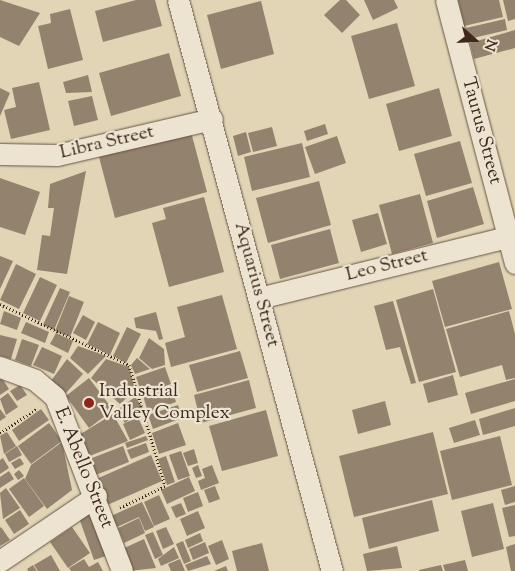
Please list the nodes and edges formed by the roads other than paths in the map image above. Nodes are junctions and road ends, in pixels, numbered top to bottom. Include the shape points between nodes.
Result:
1 (178, 0) edge
2 (446, 0) edge
3 (212, 118) junction
4 (0, 154) edge
5 (512, 236) edge
6 (515, 263) edge
7 (258, 298) junction
8 (0, 367) edge
9 (96, 496) junction
10 (0, 561) edge
11 (122, 571) edge
12 (332, 571) edge

1 - 3 street, Aquarius Street
2 - 5 street, Taurus Street
3 - 4 street, Libra Street via 57,155
3 - 7 street, Aquarius Street
5 - 6 street, Taurus Street
5 - 7 street, Leo Street
7 - 12 street, Aquarius Street
8 - 9 street, E. Abello Street via 35,380 55,397
9 - 10 street
9 - 11 street, E. Abello Street

